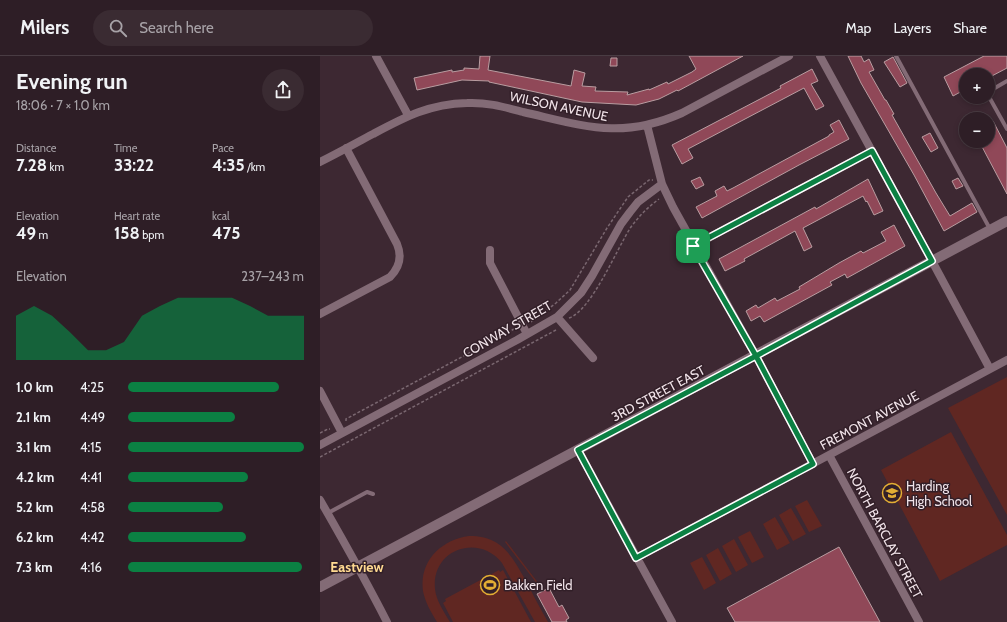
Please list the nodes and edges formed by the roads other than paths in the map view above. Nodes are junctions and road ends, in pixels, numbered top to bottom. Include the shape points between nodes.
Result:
1 (376, 56) edge
2 (789, 56) edge
3 (820, 56) edge
4 (896, 56) edge
5 (1007, 81) edge
6 (995, 89) edge
7 (994, 104) edge
8 (408, 115) junction
9 (647, 125) junction
10 (1007, 129) edge
11 (346, 148) junction
12 (872, 151) junction
13 (320, 162) edge
14 (662, 184) junction
15 (1007, 221) edge
16 (991, 230) junction
17 (693, 246) junction
18 (490, 250) dead end
19 (932, 261) junction
20 (320, 314) edge
21 (557, 317) junction
22 (527, 334) junction
23 (756, 356) junction
24 (593, 358) dead end
25 (1007, 360) edge
26 (990, 369) junction
27 (320, 391) edge
28 (342, 433) junction
29 (320, 445) edge
30 (578, 450) junction
31 (829, 455) junction
32 (813, 464) junction
33 (373, 494) dead end
34 (320, 500) edge
35 (327, 513) junction
36 (636, 558) junction
37 (357, 567) junction
38 (320, 587) edge
39 (387, 622) edge
40 (672, 622) edge
41 (919, 622) edge

1 - 8 street
2 - 9 street, WILSON AVENUE via 682,113
3 - 12 street
4 - 16 lane
5 - 6 lane
7 - 10 lane
8 - 9 street, WILSON AVENUE via 448,104 485,103 602,128 625,129
8 - 11 street, WILSON AVENUE
9 - 14 street
11 - 13 street, WILSON AVENUE
11 - 20 street via 399,249 400,261 390,277
12 - 17 street
12 - 19 street
14 - 17 street
14 - 21 street, CONWAY STREET via 638,202 630,212 581,293
15 - 16 street, 3RD STREET EAST
16 - 19 street, 3RD STREET EAST
17 - 23 street
18 - 22 street via 490,263
19 - 23 street, 3RD STREET EAST
19 - 26 street
21 - 22 street, CONWAY STREET
21 - 24 street
22 - 28 street, CONWAY STREET
23 - 30 street, 3RD STREET EAST
23 - 32 street
25 - 26 street, FREMONT AVENUE
26 - 31 street, FREMONT AVENUE
27 - 28 street
28 - 29 street, CONWAY STREET
30 - 36 street
30 - 37 street, 3RD STREET EAST
31 - 32 street, FREMONT AVENUE
31 - 41 street, NORTH BARCLAY STREET
32 - 36 street, FREMONT AVENUE
33 - 35 lane via 367,492
34 - 35 street
35 - 37 street
36 - 40 street
37 - 38 street, 3RD STREET EAST
37 - 39 street

